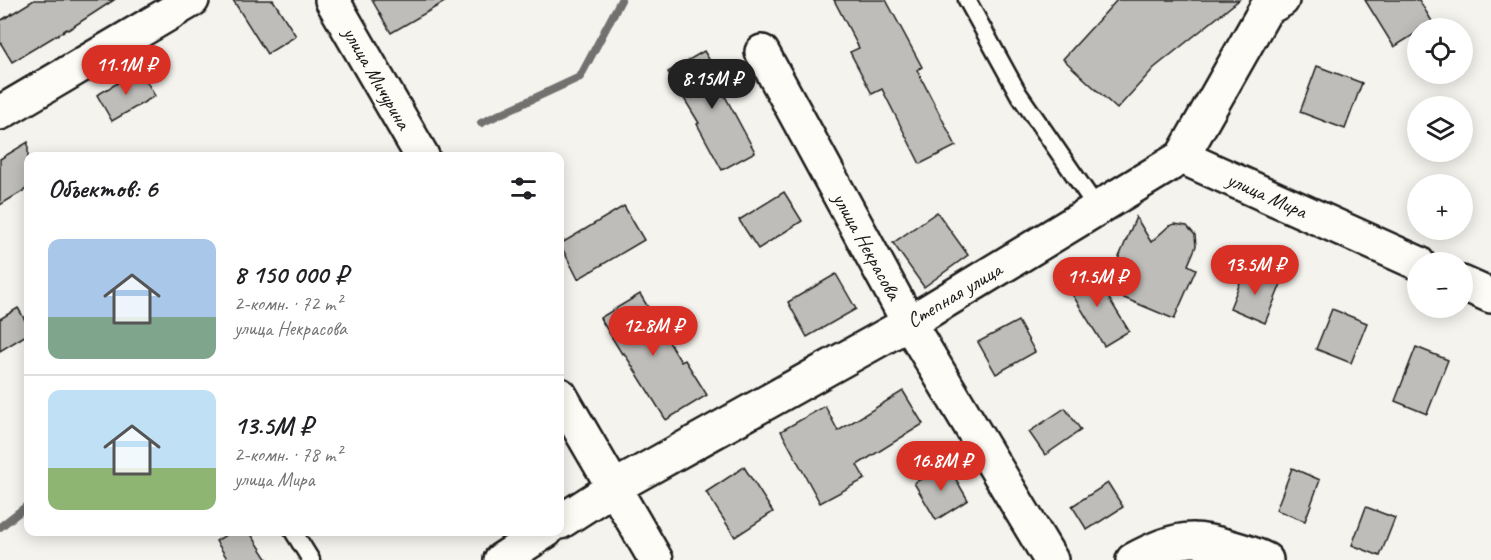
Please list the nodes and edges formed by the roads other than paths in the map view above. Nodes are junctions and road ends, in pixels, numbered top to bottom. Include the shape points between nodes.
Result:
1 (192, 0) edge
2 (332, 0) edge
3 (967, 0) edge
4 (1282, 0) edge
5 (762, 52) dead end
6 (0, 113) edge
7 (420, 152) edge
8 (1182, 157) junction
9 (1097, 208) junction
10 (1407, 258) edge
11 (1473, 288) edge
12 (1491, 296) edge
13 (909, 323) junction
14 (564, 402) edge
15 (613, 488) junction
16 (564, 519) edge
17 (296, 536) edge
18 (538, 536) edge
19 (311, 560) edge
20 (501, 560) edge
21 (656, 560) edge
22 (1051, 560) edge
23 (1133, 560) edge
24 (1266, 560) edge

1 - 6 street
2 - 7 street, улица Мичурина
3 - 9 lane via 1018,93
4 - 8 street, Степная улица via 1266,9
5 - 13 street, улица Некрасова
8 - 9 street, Степная улица
8 - 10 street, улица Мира
9 - 13 street, Степная улица
11 - 12 street
13 - 15 street, Степная улица
13 - 22 street, улица Некрасова
14 - 15 street
15 - 16 street, Степная улица
15 - 21 street
17 - 19 lane
18 - 20 street
23 - 24 street via 1156,548 1194,540

